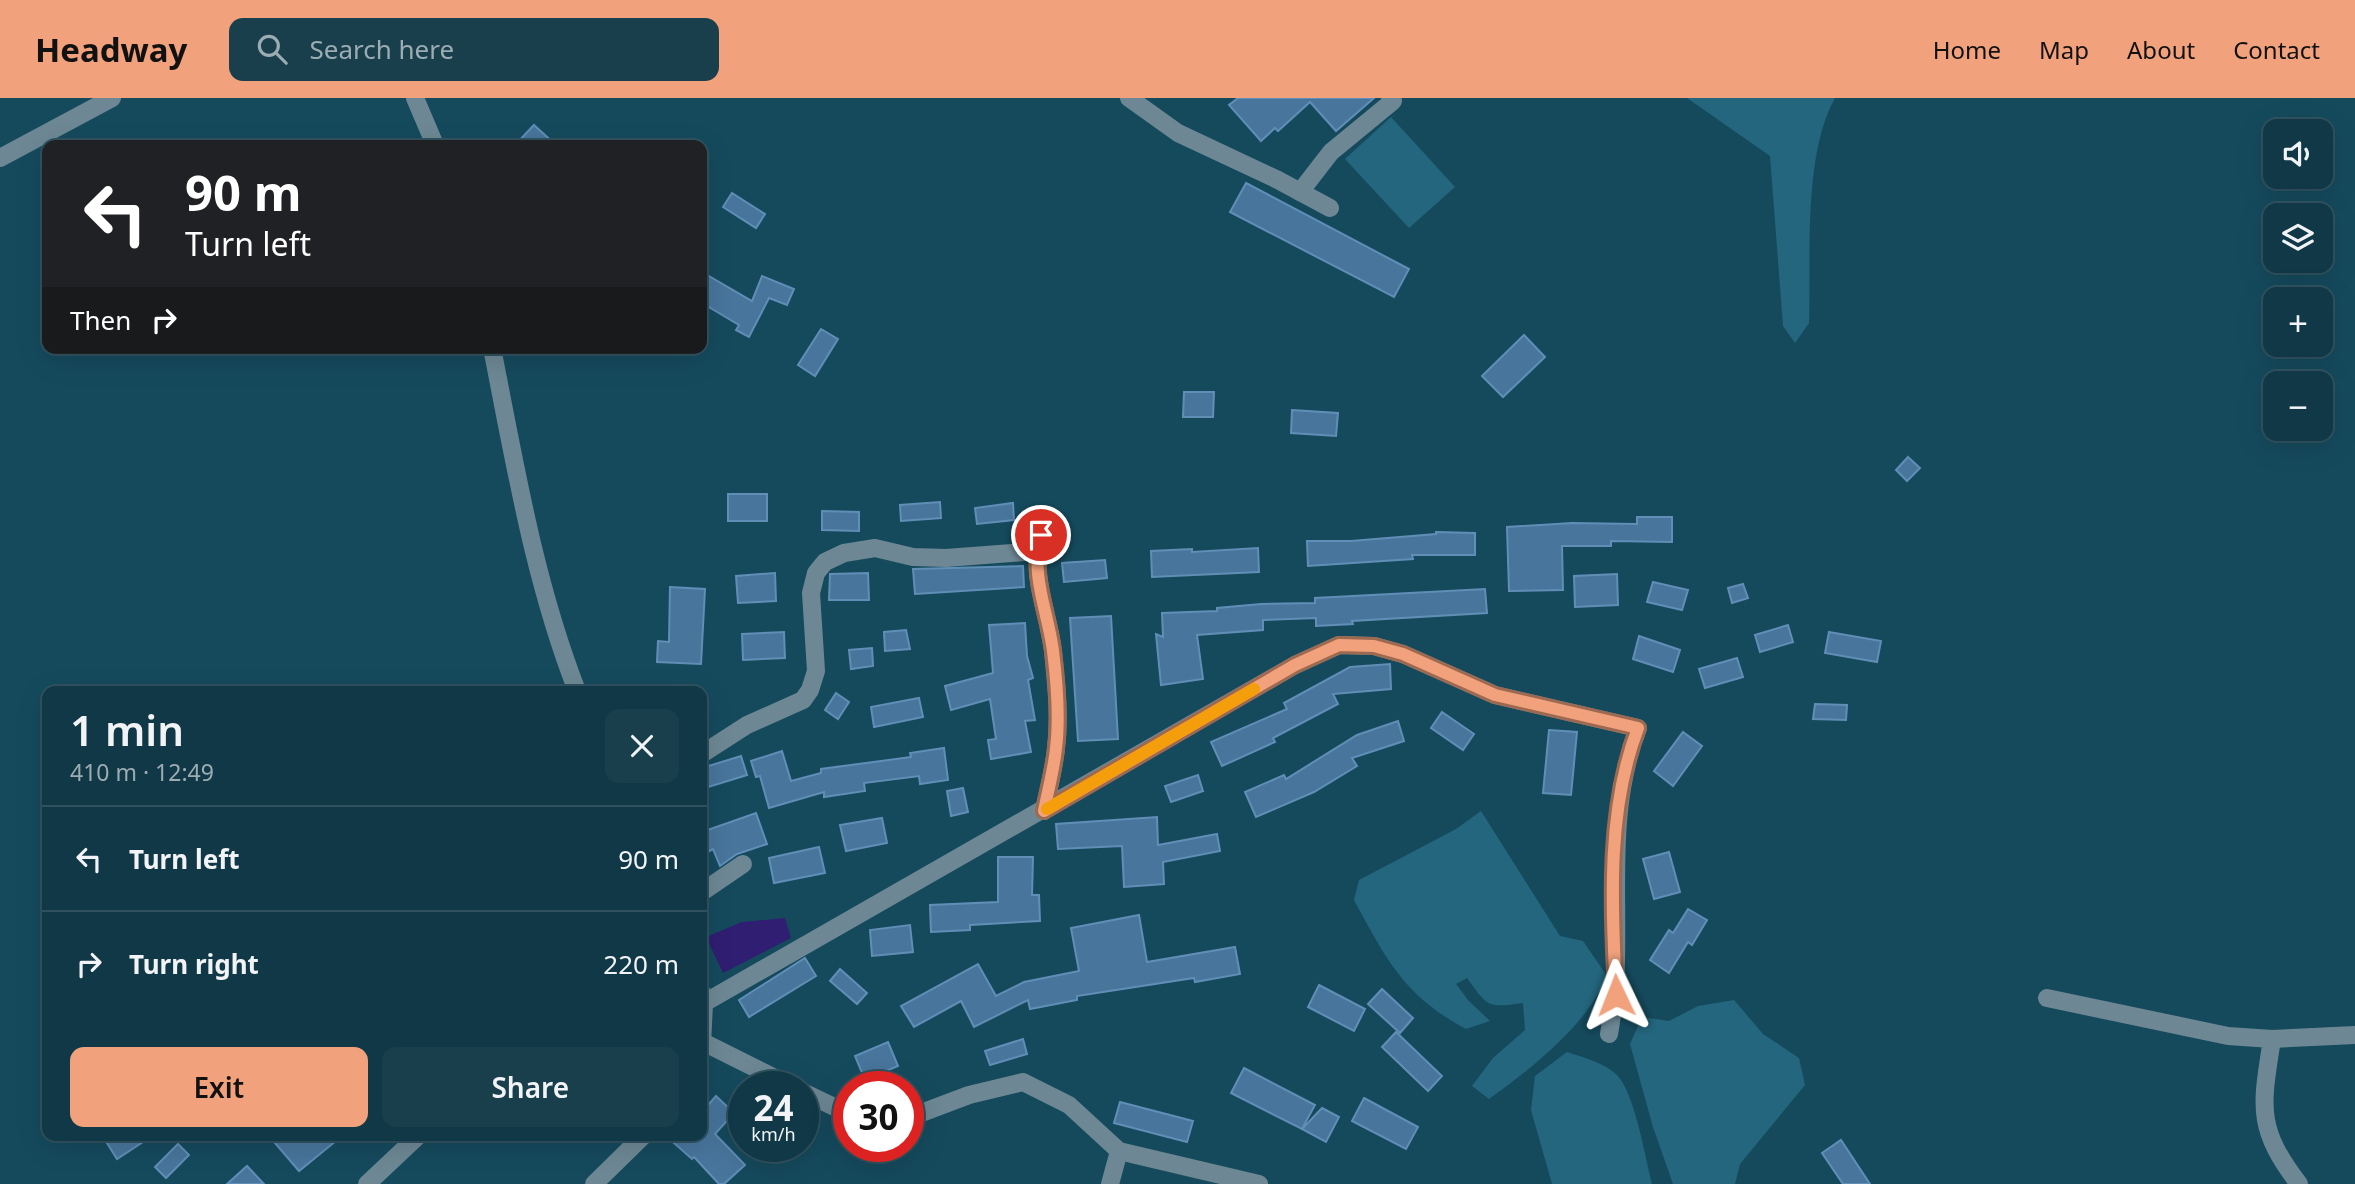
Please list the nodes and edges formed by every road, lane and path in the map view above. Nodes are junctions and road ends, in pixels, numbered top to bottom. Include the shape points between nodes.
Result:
1 (111, 98) edge
2 (415, 98) edge
3 (1129, 98) edge
4 (1390, 98) edge
5 (433, 140) edge
6 (0, 158) edge
7 (1300, 192) junction
8 (1330, 208) dead end
9 (493, 354) edge
10 (575, 686) edge
11 (707, 751) edge
12 (1044, 811) junction
13 (743, 864) dead end
14 (707, 889) edge
15 (707, 996) edge
16 (2048, 998) dead end
17 (1609, 1034) dead end
18 (2355, 1035) edge
19 (2272, 1039) junction
20 (707, 1046) edge
21 (759, 1071) edge
22 (924, 1112) edge
23 (413, 1141) edge
24 (638, 1141) edge
25 (1119, 1151) junction
26 (367, 1184) edge
27 (594, 1184) edge
28 (1110, 1184) edge
29 (1259, 1184) edge
30 (2299, 1184) edge

1 - 6 street
2 - 5 street
3 - 7 street via 1178,134
4 - 7 street via 1393,101 1331,152
7 - 8 street
9 - 10 street via 539,576
11 - 12 street via 747,725 803,700 810,690 816,671 811,593 816,573 825,562 844,553 875,548 913,557 946,558 1039,543 1038,588 1052,648 1058,715
12 - 15 street
12 - 17 street via 1295,665 1339,645 1403,654 1495,695 1638,728 1626,759 1616,816 1616,995
13 - 14 street
16 - 19 street via 2228,1036
18 - 19 street
19 - 30 street via 2263,1085 2264,1112 2270,1139
20 - 21 street
22 - 25 street via 1023,1082 1069,1105
23 - 26 street
24 - 27 street
25 - 28 street
25 - 29 street

